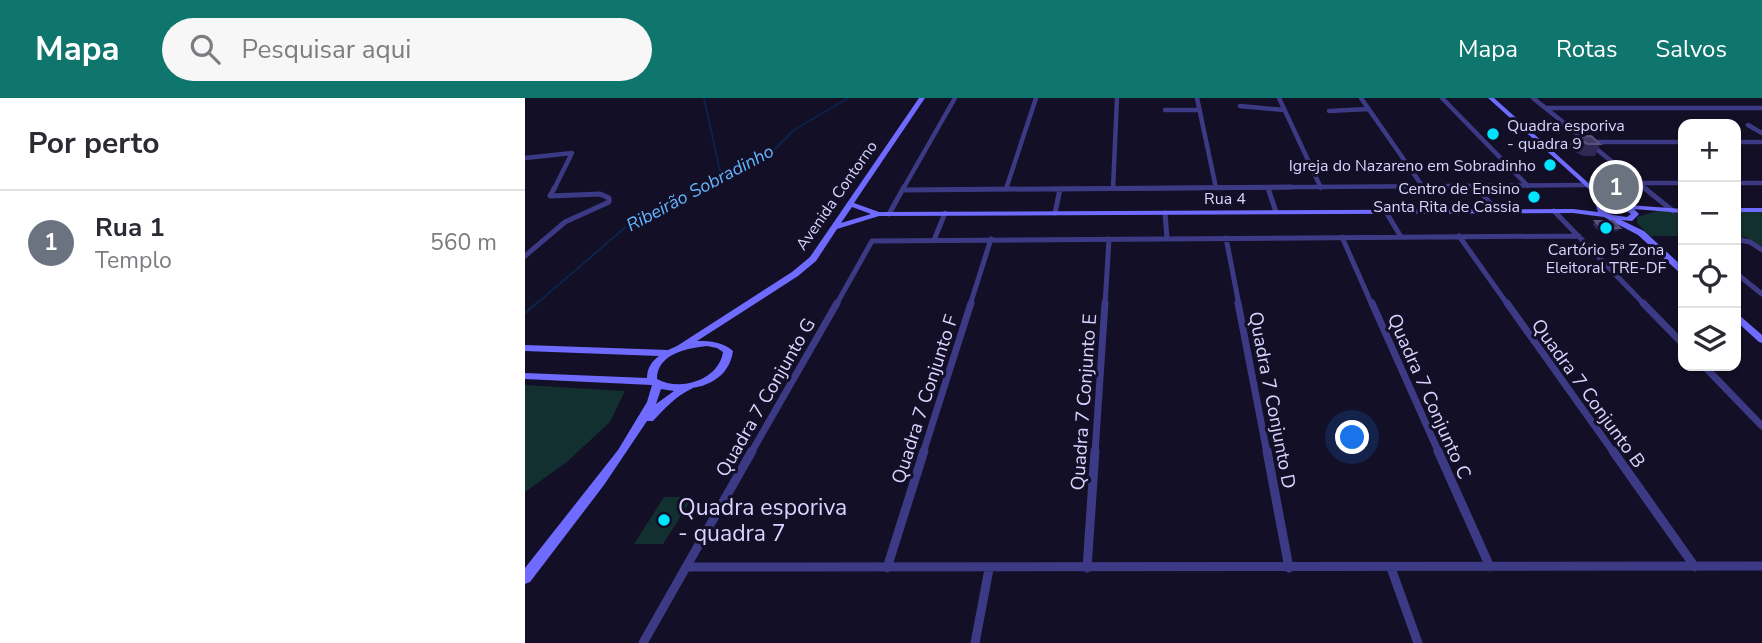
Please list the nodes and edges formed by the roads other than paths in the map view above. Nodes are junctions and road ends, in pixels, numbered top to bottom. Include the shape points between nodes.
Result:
1 (922, 98) edge
2 (955, 98) edge
3 (1036, 98) edge
4 (1117, 98) edge
5 (1198, 98) edge
6 (1279, 98) edge
7 (1361, 98) edge
8 (1442, 98) edge
9 (1491, 98) edge
10 (1533, 98) edge
11 (1240, 106) dead end
12 (1546, 108) junction
13 (1762, 108) edge
14 (1257, 109) junction
15 (1368, 109) junction
16 (1165, 110) dead end
17 (1200, 110) junction
18 (1285, 110) junction
19 (1329, 111) dead end
20 (1246, 112) dead end
21 (1521, 124) junction
22 (1566, 124) junction
23 (1748, 125) dead end
24 (1762, 133) edge
25 (1588, 142) junction
26 (1678, 142) edge
27 (1741, 142) edge
28 (1762, 142) edge
29 (525, 158) edge
30 (1639, 183) junction
31 (1678, 183) edge
32 (1741, 183) edge
33 (1762, 183) edge
34 (1528, 186) junction
35 (1423, 187) junction
36 (1476, 187) junction
37 (1112, 188) junction
38 (1216, 188) junction
39 (1268, 188) junction
40 (1321, 188) junction
41 (1590, 188) junction
42 (1006, 189) junction
43 (1060, 189) junction
44 (904, 190) junction
45 (850, 204) junction
46 (1599, 205) junction
47 (1622, 206) junction
48 (1741, 210) edge
49 (1762, 210) edge
50 (1497, 211) junction
51 (1554, 211) junction
52 (1573, 211) junction
53 (1659, 211) junction
54 (1672, 211) junction
55 (1678, 211) edge
56 (1276, 212) junction
57 (1386, 212) junction
58 (1055, 213) junction
59 (1165, 213) junction
60 (878, 214) junction
61 (889, 214) junction
62 (945, 214) junction
63 (1610, 216) junction
64 (1634, 217) junction
65 (836, 227) junction
66 (1641, 233) junction
67 (1459, 236) junction
68 (1579, 236) junction
69 (1342, 237) junction
70 (1401, 237) junction
71 (1167, 238) junction
72 (1226, 238) junction
73 (991, 239) junction
74 (1109, 239) junction
75 (934, 240) junction
76 (1741, 240) edge
77 (1762, 250) edge
78 (525, 256) edge
79 (1678, 266) edge
80 (1741, 277) edge
81 (1762, 294) edge
82 (727, 318) junction
83 (1741, 321) edge
84 (1678, 339) edge
85 (1762, 340) edge
86 (723, 346) junction
87 (525, 348) edge
88 (675, 351) junction
89 (1709, 371) edge
90 (525, 376) edge
91 (655, 383) junction
92 (693, 385) junction
93 (1762, 426) edge
94 (635, 432) junction
95 (1762, 566) edge
96 (685, 567) junction
97 (1490, 567) junction
98 (1695, 567) junction
99 (887, 568) junction
100 (1087, 568) junction
101 (1289, 568) junction
102 (1391, 568) junction
103 (989, 569) junction
104 (525, 578) edge
105 (643, 643) edge
106 (975, 643) edge
107 (1417, 643) edge

1 - 45 street, Avenida Contorno
2 - 44 street
3 - 42 street
4 - 37 street
5 - 17 street
6 - 18 street
7 - 15 street
8 - 34 street
9 - 21 street
10 - 12 street
11 - 14 street
12 - 13 street
12 - 22 street
14 - 18 street
14 - 20 street
15 - 19 street
15 - 35 street
16 - 17 street
17 - 38 street
18 - 40 street
21 - 22 street
21 - 41 street
22 - 25 street
23 - 24 street
25 - 26 street
25 - 30 street
27 - 28 street
29 - 78 street via 572,153 549,196 600,194 609,198 598,209 565,222
30 - 31 street
30 - 54 street
32 - 33 street
34 - 36 street
34 - 41 street
35 - 36 street
35 - 40 street
36 - 50 street
37 - 38 street
37 - 43 street
38 - 39 street
39 - 40 street
39 - 56 street
41 - 46 street
41 - 47 street
42 - 43 street
42 - 44 street
43 - 58 street
44 - 61 street
45 - 60 street, Rua 4
45 - 65 street, Avenida Contorno
46 - 47 street
46 - 52 street
46 - 63 street
47 - 53 street
47 - 64 street via 1633,211
48 - 49 street
50 - 51 street, Rua 4
50 - 57 street, Rua 4
51 - 52 street, Rua 4
51 - 68 street
52 - 63 street
53 - 54 street
53 - 64 street
54 - 55 street
56 - 57 street, Rua 4
56 - 59 street, Rua 4
57 - 70 street
58 - 59 street, Rua 4
58 - 62 street, Rua 4
59 - 71 street
60 - 61 street, Rua 4
60 - 65 street, Rua 4
61 - 62 street, Rua 4
62 - 75 street
63 - 64 street
63 - 66 street
64 - 66 street
65 - 82 street, Avenida Contorno via 807,265
66 - 79 street
67 - 68 street
67 - 70 street
67 - 98 street, Quadra 7 Conjunto B
68 - 84 street
69 - 70 street
69 - 72 street
69 - 97 street, Quadra 7 Conjunto C
71 - 72 street
71 - 74 street
72 - 101 street, Quadra 7 Conjunto D
73 - 74 street
73 - 75 street
73 - 99 street, Quadra 7 Conjunto F
74 - 100 street, Quadra 7 Conjunto E
75 - 96 street, Quadra 7 Conjunto G via 871,242
76 - 77 street
80 - 81 street
82 - 86 street via 719,336
82 - 88 street, Avenida Contorno
83 - 85 street
86 - 88 street via 704,343
86 - 92 street via 728,351 725,365
87 - 88 street
88 - 91 street via 652,370
89 - 93 street
90 - 91 street
91 - 92 street via 667,388
91 - 94 street via 654,401
92 - 94 street via 664,402
94 - 104 street
95 - 98 street
96 - 99 street
96 - 105 street, Quadra 7 Conjunto G
97 - 98 street
97 - 102 street
99 - 103 street
100 - 101 street
100 - 103 street
101 - 102 street
102 - 107 street
103 - 106 street

